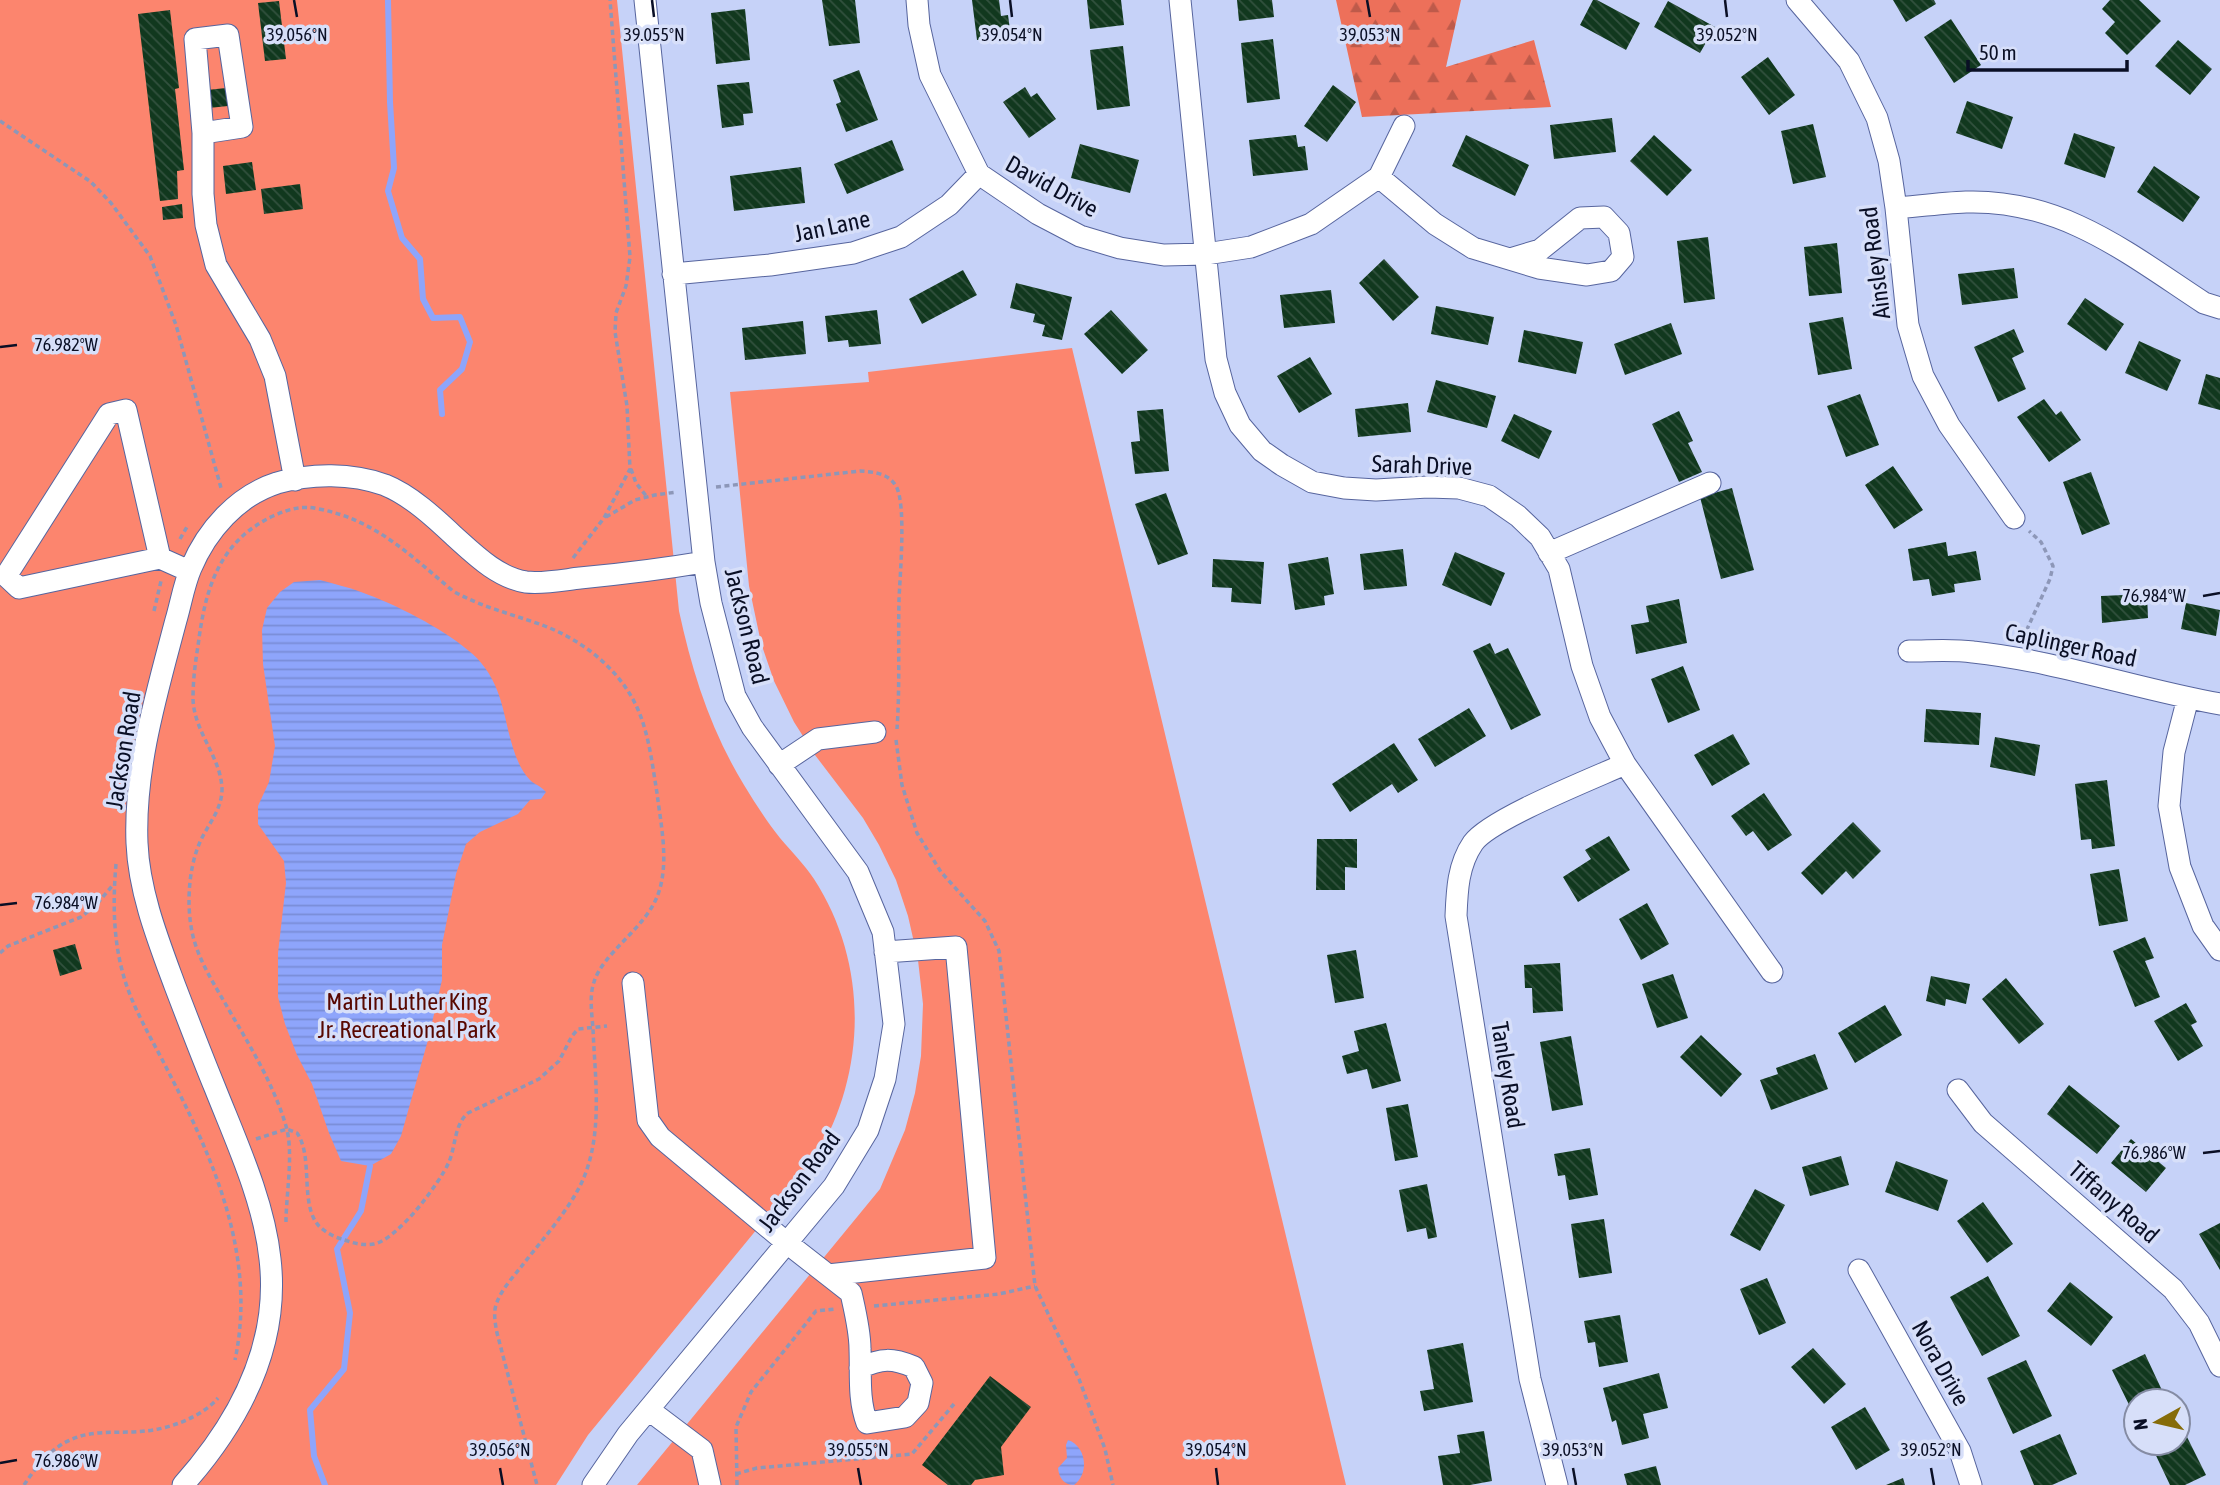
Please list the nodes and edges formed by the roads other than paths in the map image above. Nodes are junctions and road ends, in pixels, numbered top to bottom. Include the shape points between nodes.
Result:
1 (645, 0) edge
2 (917, 0) edge
3 (1180, 0) edge
4 (1797, 0) edge
5 (1404, 127) dead end
6 (203, 134) dead end
7 (979, 174) junction
8 (1379, 177) junction
9 (1896, 208) junction
10 (1206, 254) junction
11 (1510, 259) junction
12 (673, 274) junction
13 (2220, 309) edge
14 (295, 480) junction
15 (1710, 483) dead end
16 (2014, 518) road end
17 (1549, 553) junction
18 (704, 562) junction
19 (173, 564) junction
20 (1909, 651) dead end
21 (2188, 698) junction
22 (2220, 704) edge
23 (874, 732) dead end
24 (1625, 764) junction
25 (779, 765) junction
26 (2220, 950) edge
27 (885, 952) junction
28 (1772, 972) dead end
29 (633, 983) dead end
30 (1958, 1090) dead end
31 (786, 1243) junction
32 (1859, 1270) dead end
33 (828, 1275) junction
34 (2220, 1366) edge
35 (860, 1368) dead end
36 (649, 1410) junction
37 (183, 1485) edge
38 (593, 1485) edge
39 (710, 1485) edge
40 (1557, 1485) edge
41 (1971, 1485) edge

1 - 12 street, Jackson Road
2 - 7 street, David Drive via 930,75
3 - 10 street, Sarah Drive
4 - 9 street, Ainsley Road via 1849,61 1877,118
5 - 8 street, David Drive
6 - 14 street via 206,225 216,265 260,339 275,376
7 - 10 street, David Drive via 1080,236 1164,255
7 - 12 street, Jan Lane via 949,205 901,237 853,253
8 - 10 street, David Drive via 1311,224 1251,247
8 - 11 street via 1434,225 1473,247
9 - 13 street via 1968,202 2020,207 2064,218 2104,237
9 - 16 street, Ainsley Road via 1908,325 1923,376 1949,425
10 - 17 street, Sarah Drive via 1216,359 1225,393 1240,425 1262,451 1312,482 1376,490 1459,488 1489,496 1518,516
11 - 11 street via 1540,250 1580,218 1604,217 1619,233 1622,257 1611,271 1587,275
12 - 18 street, Jackson Road
14 - 18 street, Jackson Road via 320,475 386,486 414,503 482,560 526,582
14 - 19 street, Jackson Road via 244,499 205,540
15 - 17 street
17 - 24 street, Sarah Drive via 1559,569 1582,666 1600,718
18 - 25 street, Jackson Road via 735,696
19 - 19 street via 19,588 6,576 109,414 126,410
19 - 37 street, Jackson Road via 138,798 142,885 157,940 259,1208 270,1259 270,1311 244,1399 224,1434
20 - 21 street, Caplinger Road via 1972,651 2083,671
21 - 22 street, Caplinger Road
21 - 26 street via 2174,752 2169,806 2180,867 2203,926
23 - 25 street via 818,739
24 - 28 street, Sarah Drive
24 - 40 street, Tanley Road via 1500,822 1473,842 1458,875 1456,915 1530,1380
25 - 27 street, Jackson Road via 858,872 883,932
27 - 31 street, Jackson Road via 894,1024 885,1079 868,1130 834,1186
27 - 33 street via 956,947 985,1258
29 - 31 street via 648,1120 660,1137
30 - 34 street, Tiffany Road via 1983,1123 2172,1289 2199,1323
31 - 33 street
31 - 36 street, Jackson Road
32 - 41 street, Nora Drive via 1960,1451
33 - 35 street via 852,1293
36 - 38 street, Jackson Road
36 - 39 street via 702,1450

